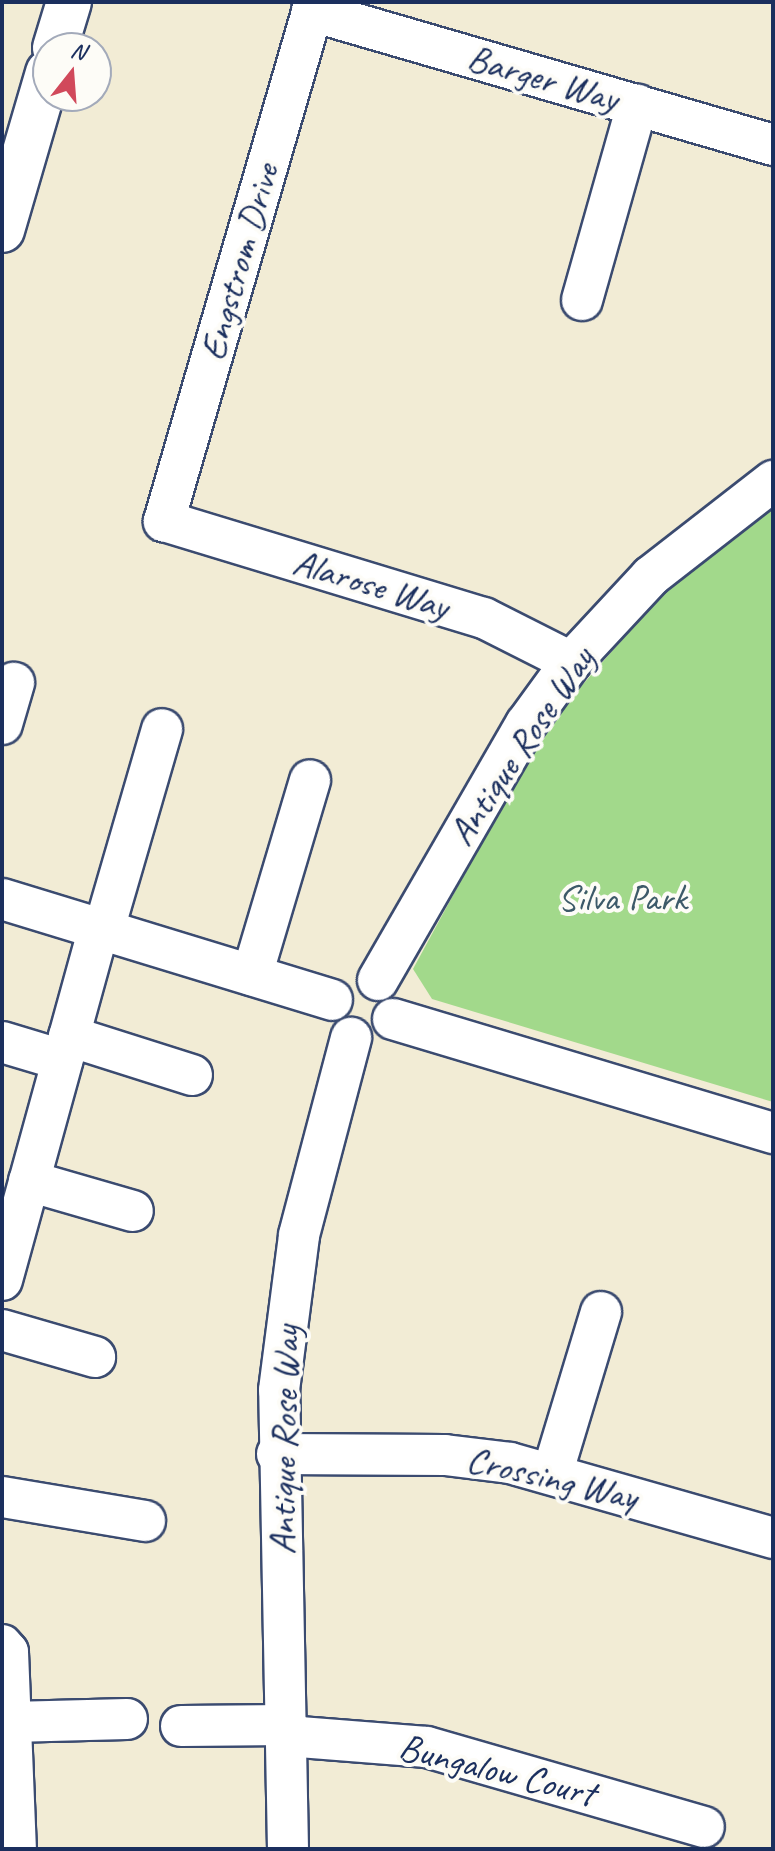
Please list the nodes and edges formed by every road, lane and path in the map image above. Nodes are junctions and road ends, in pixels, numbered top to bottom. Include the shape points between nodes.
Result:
1 (69, 2) edge
2 (314, 7) edge
3 (60, 32) edge
4 (637, 105) junction
5 (37, 112) edge
6 (773, 145) edge
7 (2, 230) edge
8 (582, 300) dead end
9 (773, 481) edge
10 (164, 521) joint
11 (571, 662) junction
12 (14, 683) dead end
13 (2, 724) edge
14 (162, 729) dead end
15 (310, 780) dead end
16 (2, 899) edge
17 (101, 928) junction
18 (252, 975) junction
19 (378, 980) junction
20 (332, 1000) junction
21 (393, 1019) junction
22 (351, 1038) junction
23 (2, 1042) edge
24 (66, 1048) junction
25 (192, 1075) dead end
26 (773, 1133) edge
27 (18, 1195) edge
28 (133, 1211) dead end
29 (2, 1280) edge
30 (601, 1312) dead end
31 (2, 1330) edge
32 (95, 1357) dead end
33 (277, 1454) junction
34 (553, 1471) junction
35 (2, 1497) edge
36 (145, 1521) dead end
37 (773, 1538) edge
38 (2, 1645) edge
39 (127, 1719) dead end
40 (11, 1722) junction
41 (181, 1726) dead end
42 (287, 1730) junction
43 (704, 1827) dead end
44 (16, 1849) edge
45 (288, 1849) edge

1 - 3 main road
2 - 4 street, Barger Way
2 - 10 street, Engstrom Drive
4 - 6 street, Barger Way
4 - 8 street
5 - 7 main road
9 - 11 street, Antique Rose Way via 651,576
10 - 11 street, Alarose Way via 484,618
11 - 19 street, Antique Rose Way via 526,724
12 - 13 street
14 - 17 street
15 - 18 street
16 - 17 street
17 - 18 street
17 - 24 street
18 - 20 street
19 - 20 street via 345,981
19 - 21 street via 393,997
20 - 22 street via 334,1023
21 - 22 street via 381,1035
21 - 26 street
22 - 33 street, Antique Rose Way via 299,1235 286,1312
23 - 24 street
24 - 25 street
24 - 27 street
27 - 28 street
27 - 29 street
30 - 34 street
31 - 32 street
33 - 34 street, Crossing Way via 445,1455
33 - 42 street, Antique Rose Way
34 - 37 street, Crossing Way
35 - 36 street
38 - 40 street via 8,1652
39 - 40 street
40 - 44 street
41 - 42 street, Bungalow Court
42 - 43 street, Bungalow Court via 427,1747
42 - 45 street, Antique Rose Way

